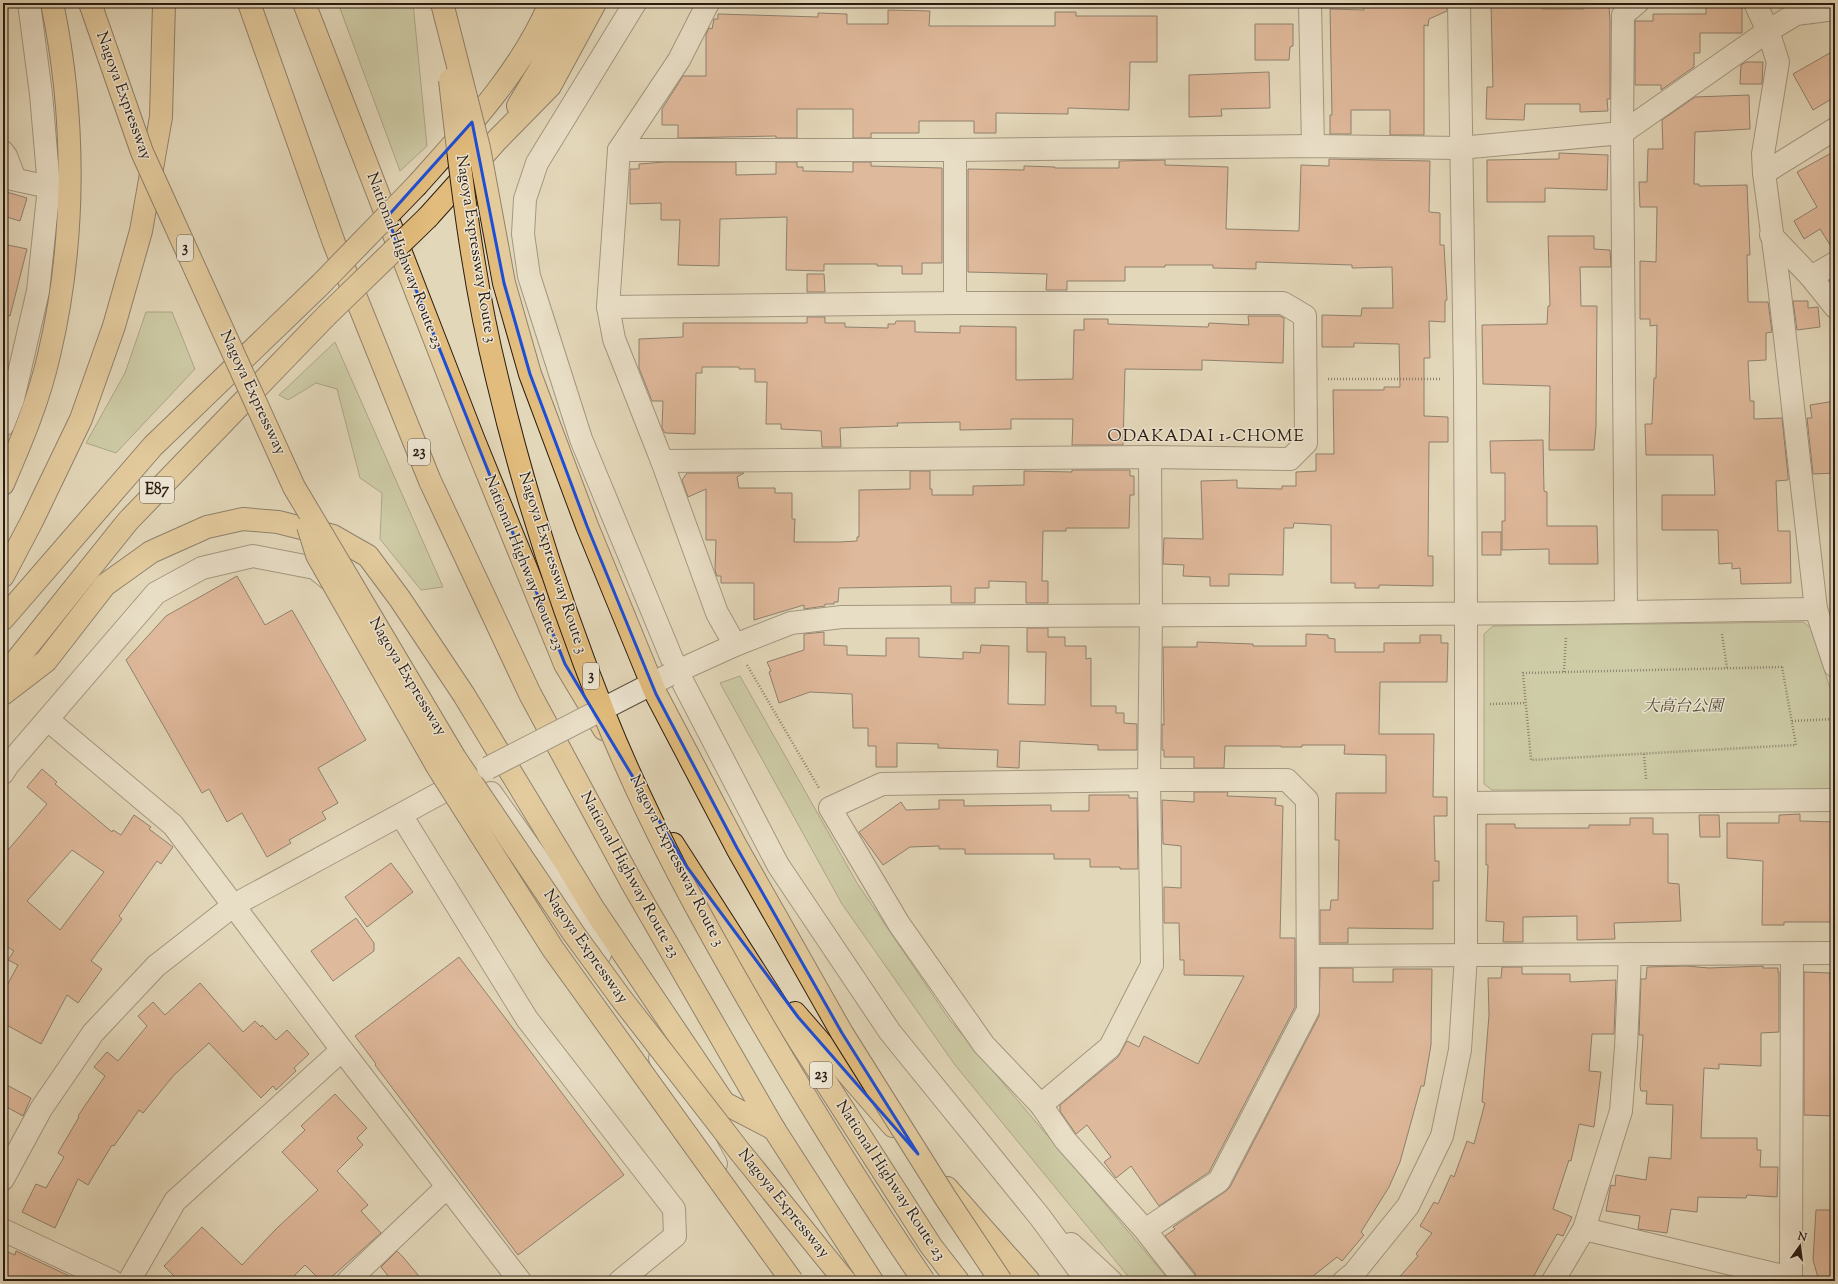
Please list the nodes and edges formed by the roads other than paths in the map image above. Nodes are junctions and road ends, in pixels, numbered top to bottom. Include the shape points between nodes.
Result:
1 (29, 3) edge
2 (52, 3) edge
3 (90, 3) edge
4 (164, 3) edge
5 (249, 3) edge
6 (304, 3) edge
7 (442, 3) edge
8 (550, 3) edge
9 (574, 3) edge
10 (594, 3) edge
11 (635, 3) edge
12 (708, 3) edge
13 (1310, 3) edge
14 (1459, 3) edge
15 (1637, 3) edge
16 (1755, 3) edge
17 (1835, 9) edge
18 (1768, 31) junction
19 (1835, 129) edge
20 (1622, 133) junction
21 (498, 139) junction
22 (1313, 146) junction
23 (1460, 148) junction
24 (619, 150) junction
25 (955, 150) junction
26 (3, 152) edge
27 (1764, 173) junction
28 (9, 178) edge
29 (49, 187) junction
30 (1771, 235) junction
31 (1835, 263) edge
32 (1811, 277) junction
33 (955, 303) junction
34 (608, 307) junction
35 (1835, 307) edge
36 (5, 413) edge
37 (1150, 457) junction
38 (662, 461) junction
39 (3, 484) edge
40 (294, 486) junction
41 (3, 576) edge
42 (1816, 609) junction
43 (1626, 612) junction
44 (1151, 614) junction
45 (1466, 614) junction
46 (3, 619) edge
47 (735, 645) junction
48 (1835, 666) edge
49 (673, 673) junction
50 (3, 677) edge
51 (3, 694) edge
52 (48, 720) junction
53 (482, 770) junction
54 (3, 773) edge
55 (1149, 780) junction
56 (1835, 800) edge
57 (1466, 804) junction
58 (401, 815) junction
59 (687, 867) junction
60 (234, 906) junction
61 (1630, 954) junction
62 (1835, 954) edge
63 (1466, 955) junction
64 (1792, 955) junction
65 (1308, 956) junction
66 (342, 1050) junction
67 (1041, 1105) junction
68 (774, 1129) junction
69 (3, 1180) edge
70 (448, 1187) junction
71 (1040, 1217) junction
72 (3, 1230) edge
73 (1146, 1230) junction
74 (1584, 1230) junction
75 (1792, 1279) edge
76 (112, 1281) edge
77 (129, 1281) edge
78 (348, 1281) edge
79 (520, 1281) edge
80 (620, 1281) edge
81 (779, 1281) edge
82 (792, 1281) edge
83 (845, 1281) edge
84 (872, 1281) edge
85 (924, 1281) edge
86 (958, 1281) edge
87 (1001, 1281) edge
88 (1029, 1281) edge
89 (1087, 1281) edge
90 (1111, 1281) edge
91 (1185, 1281) edge
92 (1344, 1281) edge
93 (1553, 1281) edge

1 - 29 street via 41,94
2 - 39 highway via 68,118 70,217 63,281 49,356 25,433
3 - 40 highway, Nagoya Expressway / 3, bridge via 142,152
4 - 41 highway via 161,117 141,231 118,311 81,419
5 - 68 highway, National Highway Route 23 / 23 via 334,243 434,488 530,694 632,883
6 - 59 highway, National Highway Route 23 / 23 via 473,438 565,664
7 - 85 highway, Nagoya Expressway Route 3 / 3, bridge via 466,208 496,376 520,466 556,582 606,717 658,833 728,965 875,1210
7 - 87 highway, bridge via 479,148 504,283 530,374 587,526 656,694 738,848 842,1033
8 - 46 highway, E87, bridge via 521,56 488,103 417,185 320,285 153,446
9 - 21 highway via 539,71
10 - 21 highway via 550,86
11 - 49 street via 537,163 525,199 523,234 529,276 580,439
12 - 24 street via 679,60
13 - 22 street
14 - 23 street
15 - 20 street via 1623,16
16 - 18 street
17 - 18 street via 1796,14
18 - 20 street
18 - 27 street via 1778,62 1763,154
19 - 27 street
20 - 23 street
20 - 43 street
21 - 50 highway, E87, bridge via 428,217 326,316 128,521
22 - 23 street
22 - 25 street
23 - 45 street via 1465,379
24 - 25 street
24 - 34 street
25 - 33 street
26 - 28 street via 6,156
27 - 30 street
28 - 29 street
29 - 36 street via 38,291 13,400
30 - 32 street
30 - 42 street
31 - 32 street
32 - 35 street
33 - 34 street
33 - 37 street via 1283,303 1305,316 1306,442 1290,459
34 - 38 street via 614,339
37 - 38 street
37 - 44 street
38 - 47 street via 717,613
40 - 82 highway, bridge via 317,555 438,766 553,949
40 - 83 highway, Nagoya Expressway / 3, bridge via 455,758 574,934 741,1153
42 - 43 street
42 - 48 street
43 - 45 street
44 - 45 street
44 - 47 street via 842,617 791,623
44 - 55 street
45 - 57 street
47 - 49 street
49 - 53 street, bridge
49 - 71 street via 778,865 890,1032
51 - 68 highway via 46,661 105,585 151,552 207,527 243,519 278,522 333,536 368,556 400,599 464,695 593,908 724,1103
52 - 53 street via 156,593 202,568 253,556 315,568 362,606
52 - 54 street
52 - 60 street via 173,825
53 - 58 street
53 - 81 street via 620,984
55 - 65 street via 1287,780 1307,800
55 - 67 street via 1152,965 1110,1047
55 - 67 street via 882,784 830,808 899,924 984,1045
56 - 57 street
57 - 63 street
58 - 60 street
58 - 80 street via 527,1019 674,1209 675,1236
59 - 86 highway, National Highway Route 23 / 23 via 931,1246
59 - 88 highway via 798,1017
60 - 66 street
60 - 69 street via 156,966 93,1033 41,1109
61 - 63 street
61 - 64 street
61 - 74 street via 1621,1111
62 - 64 street
63 - 65 street
63 - 92 street via 1460,1050 1442,1136 1408,1206 1354,1273
64 - 75 street
65 - 73 street via 1308,1010 1219,1181
66 - 70 street
66 - 77 street via 175,1201
67 - 73 street via 1065,1140
68 - 84 highway, National Highway Route 23 / 23
70 - 78 street
70 - 79 street
71 - 89 street
71 - 90 street
72 - 76 street
73 - 91 street
74 - 75 street
74 - 93 street

